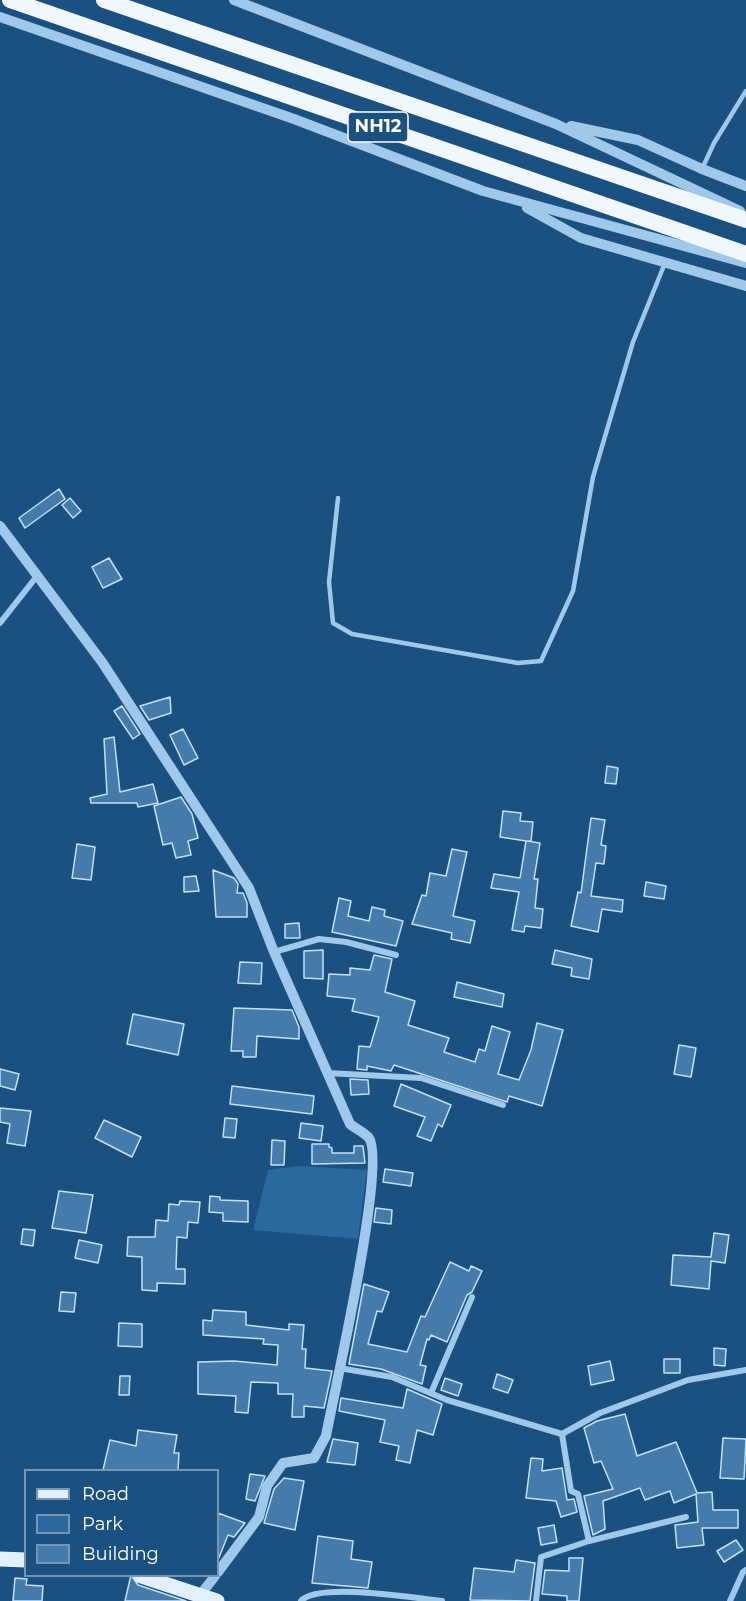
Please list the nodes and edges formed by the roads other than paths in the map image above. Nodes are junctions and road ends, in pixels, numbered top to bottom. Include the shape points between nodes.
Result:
1 (10, 0) edge
2 (105, 0) edge
3 (234, 0) edge
4 (0, 17) edge
5 (746, 91) edge
6 (556, 124) junction
7 (702, 169) junction
8 (746, 186) edge
9 (514, 200) junction
10 (746, 214) edge
11 (746, 219) edge
12 (746, 254) edge
13 (746, 262) edge
14 (665, 263) junction
15 (746, 286) edge
16 (338, 498) dead end
17 (0, 526) edge
18 (38, 576) junction
19 (0, 623) edge
20 (274, 952) junction
21 (396, 955) dead end
22 (327, 1073) junction
23 (503, 1105) dead end
24 (472, 1297) dead end
25 (338, 1368) junction
26 (746, 1370) edge
27 (431, 1393) junction
28 (562, 1434) junction
29 (686, 1517) dead end
30 (589, 1541) junction
31 (0, 1558) edge
32 (24, 1560) edge
33 (219, 1570) edge
34 (746, 1570) edge
35 (147, 1577) edge
36 (214, 1577) edge
37 (201, 1594) junction
38 (217, 1601) edge
39 (301, 1601) edge
40 (442, 1601) edge
41 (536, 1601) edge
42 (730, 1601) edge

1 - 12 highway, NH12
2 - 11 highway, NH12
3 - 6 street
4 - 9 street
5 - 7 lane
6 - 7 street via 626,136
6 - 10 street
7 - 8 street
9 - 13 street
9 - 14 street via 580,238
14 - 15 street
14 - 16 lane via 633,342 593,477 573,591 541,661 518,663 351,634 333,623 329,582
17 - 18 street
18 - 19 street
18 - 20 street via 102,662 249,888
20 - 21 street via 319,939
20 - 22 street
22 - 23 street via 421,1078
22 - 25 street via 350,1124 369,1138 374,1159 368,1219
24 - 27 street
25 - 27 street via 392,1377
25 - 33 street via 326,1436 314,1458 283,1463 273,1474 258,1517
26 - 28 street via 688,1380 600,1413
27 - 28 street
28 - 30 street via 571,1491 578,1494
29 - 30 street
30 - 41 street via 541,1557
31 - 32 main road
34 - 42 street
35 - 37 main road
36 - 37 street
37 - 38 main road
39 - 40 street via 306,1595 338,1591

